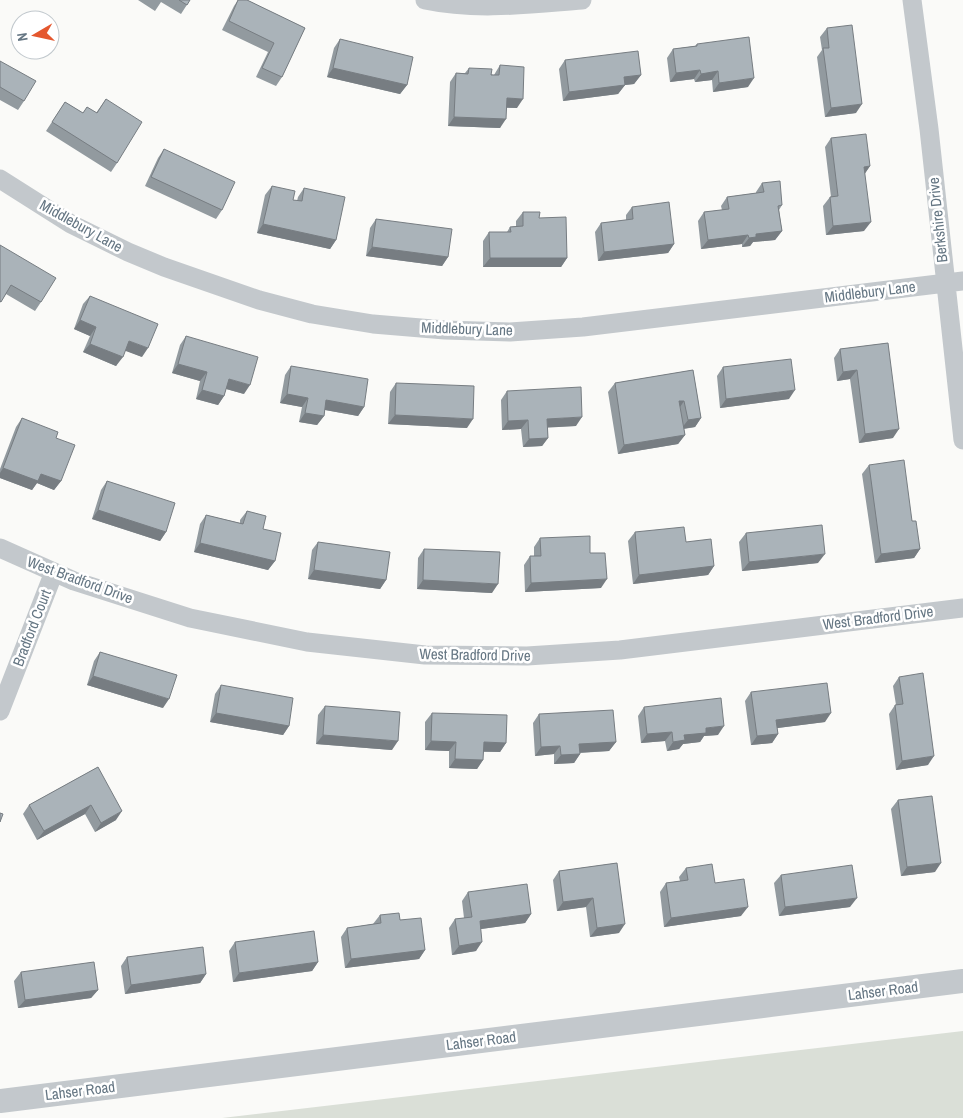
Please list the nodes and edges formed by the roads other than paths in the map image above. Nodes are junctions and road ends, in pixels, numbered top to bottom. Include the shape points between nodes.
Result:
1 (425, 0) edge
2 (582, 0) edge
3 (912, 0) edge
4 (0, 179) edge
5 (954, 282) edge
6 (963, 440) edge
7 (0, 548) edge
8 (54, 572) junction
9 (963, 608) edge
10 (0, 711) edge
11 (963, 981) edge
12 (0, 1101) edge

1 - 2 street via 474,6
3 - 5 street, Berkshire Drive
4 - 5 street, Middlebury Lane via 71,224 164,267 259,300 312,314 373,324 500,332 583,327
5 - 6 street, Berkshire Drive
7 - 8 street, West Bradford Drive
8 - 9 street, West Bradford Drive via 190,618 307,642 425,655 528,656 620,650
8 - 10 street, Bradford Court
11 - 12 street, Lahser Road

